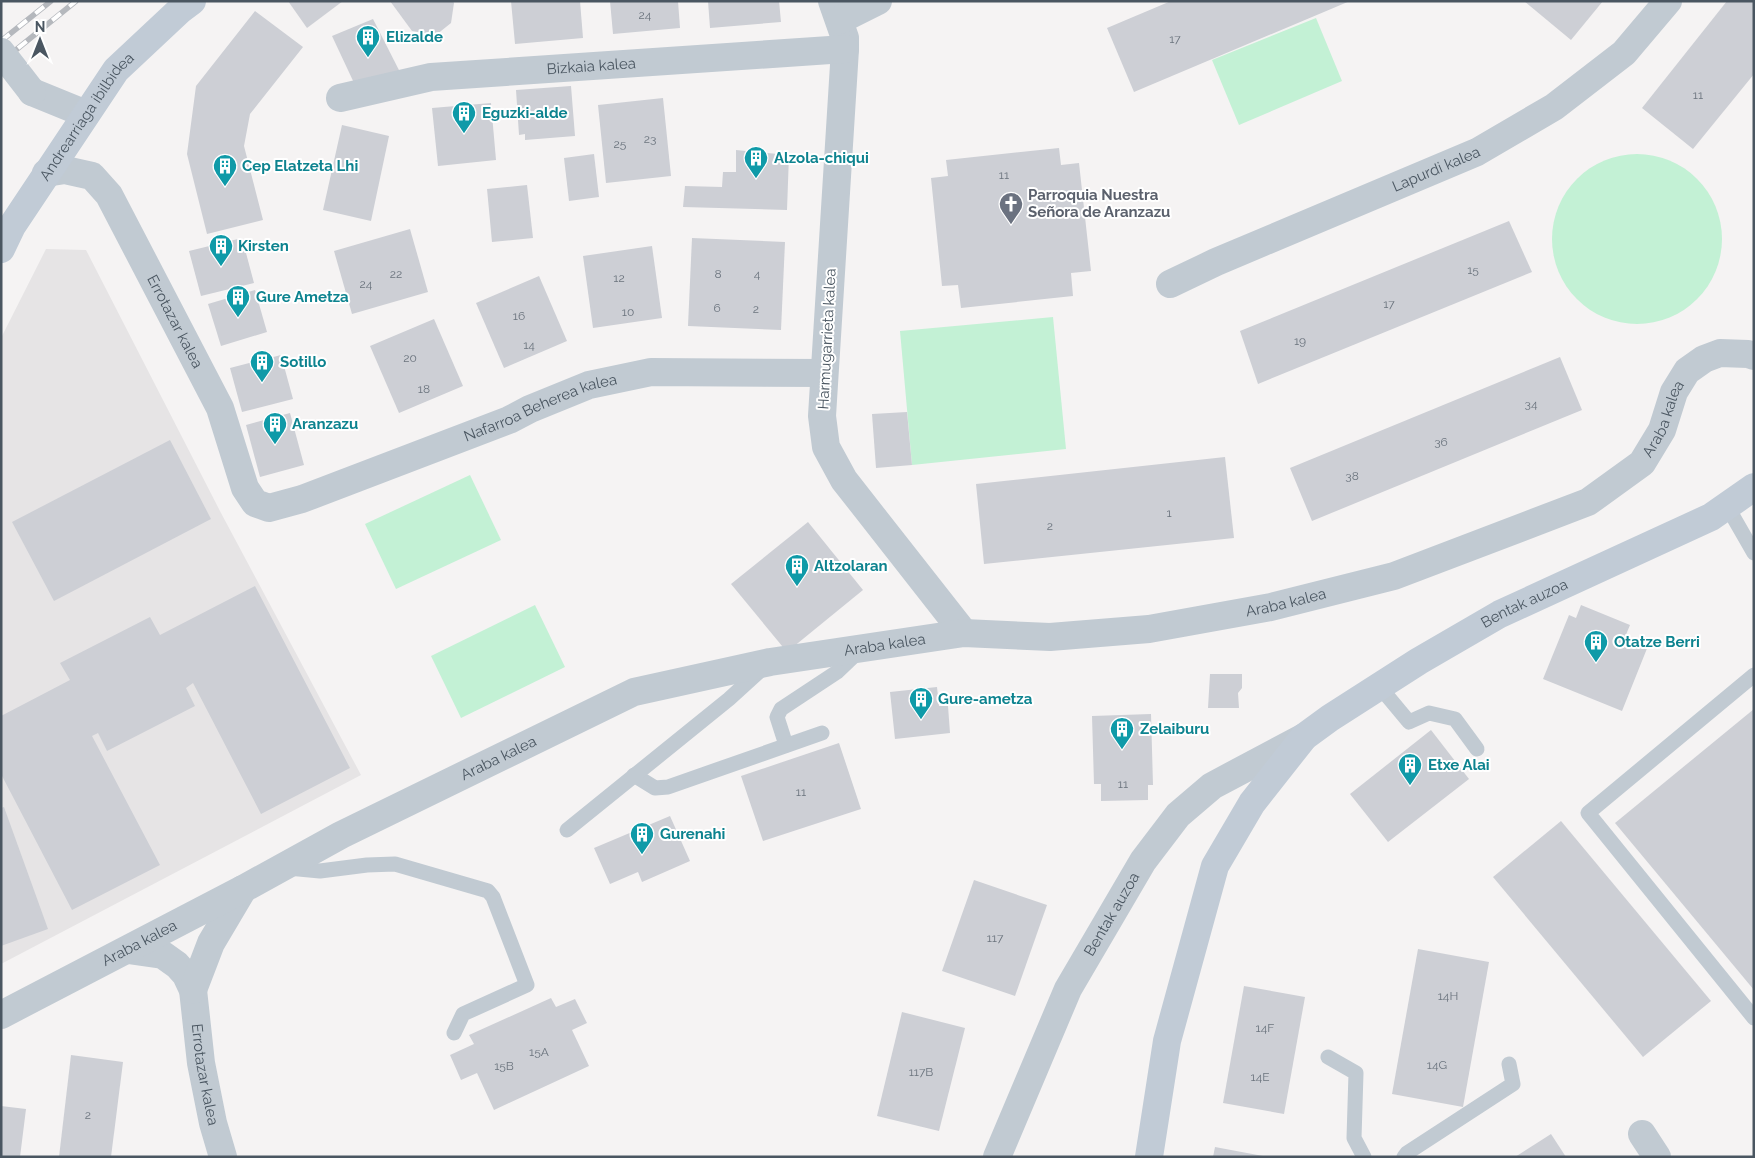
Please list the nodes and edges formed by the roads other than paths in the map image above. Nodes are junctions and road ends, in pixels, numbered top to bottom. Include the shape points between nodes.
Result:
1 (192, 1) edge
2 (878, 1) edge
3 (1668, 1) edge
4 (836, 11) edge
5 (845, 49) junction
6 (1, 52) edge
7 (340, 98) dead end
8 (86, 114) junction
9 (46, 174) junction
10 (1, 249) edge
11 (1170, 284) dead end
12 (1754, 356) edge
13 (824, 373) junction
14 (1754, 488) edge
15 (1726, 506) junction
16 (269, 508) joint
17 (1754, 553) edge
18 (964, 633) junction
19 (861, 648) junction
20 (770, 662) junction
21 (1754, 675) edge
22 (1379, 686) junction
23 (822, 732) dead end
24 (1304, 738) junction
25 (786, 745) junction
26 (1477, 749) dead end
27 (634, 775) junction
28 (567, 830) dead end
29 (281, 868) junction
30 (243, 889) junction
31 (128, 950) junction
32 (193, 990) junction
33 (1, 1016) edge
34 (1754, 1018) edge
35 (454, 1033) dead end
36 (1328, 1057) dead end
37 (1510, 1064) dead end
38 (1642, 1134) dead end
39 (223, 1157) edge
40 (997, 1157) edge
41 (1149, 1157) edge
42 (1364, 1157) edge
43 (1404, 1157) edge
44 (1656, 1157) edge

1 - 8 street, Andrearriaga ibilbidea via 116,70
2 - 4 street
3 - 11 street, Lapurdi kalea via 1624,53 1554,106 1477,152
4 - 5 street, Harmugarrieta kalea via 845,38
5 - 7 street, Bizkaia kalea via 431,78
5 - 13 street, Harmugarrieta kalea
6 - 8 street, bridge via 32,92
8 - 9 street, Andrearriaga ibilbidea
9 - 10 street, Andrearriaga ibilbidea
9 - 16 street, Errotazar kalea via 65,170 92,176 109,195 220,408 245,488 256,503
12 - 18 street, Araba kalea via 1720,353 1687,371 1674,392 1662,430 1642,463 1588,502 1394,576 1271,607 1149,629 1050,636
13 - 16 street, Nafarroa Beherea kalea via 651,372 589,385 509,420 302,499
13 - 18 street, Harmugarrieta kalea via 822,416 826,447 844,480
14 - 15 street, Bentak auzoa
15 - 17 lane
15 - 22 street, Bentak auzoa via 1711,518 1500,614
18 - 19 street, Araba kalea
19 - 20 street, Araba kalea
19 - 25 lane via 837,672 781,709 777,717
20 - 27 lane
20 - 29 street, Araba kalea via 634,692 341,835
21 - 34 lane via 1588,813
22 - 24 street, Bentak auzoa
22 - 26 lane via 1408,722 1429,713 1455,719
23 - 25 lane
24 - 40 street, Bentak auzoa via 1212,786 1178,815 1143,861 1068,989
24 - 41 street, Bentak auzoa via 1252,803 1216,866 1167,1041
25 - 27 lane via 668,787 655,788
27 - 28 lane
29 - 30 street, Araba kalea
29 - 35 lane via 320,871 395,864 488,890 527,985 462,1014
30 - 31 street, Araba kalea
30 - 32 street, Errotazar kalea via 211,943
31 - 32 street, Errotazar kalea via 163,955 186,975
31 - 33 street, Araba kalea
32 - 39 street, Errotazar kalea via 201,1063
36 - 42 lane via 1356,1073 1354,1138
37 - 43 lane via 1513,1084
38 - 44 street

